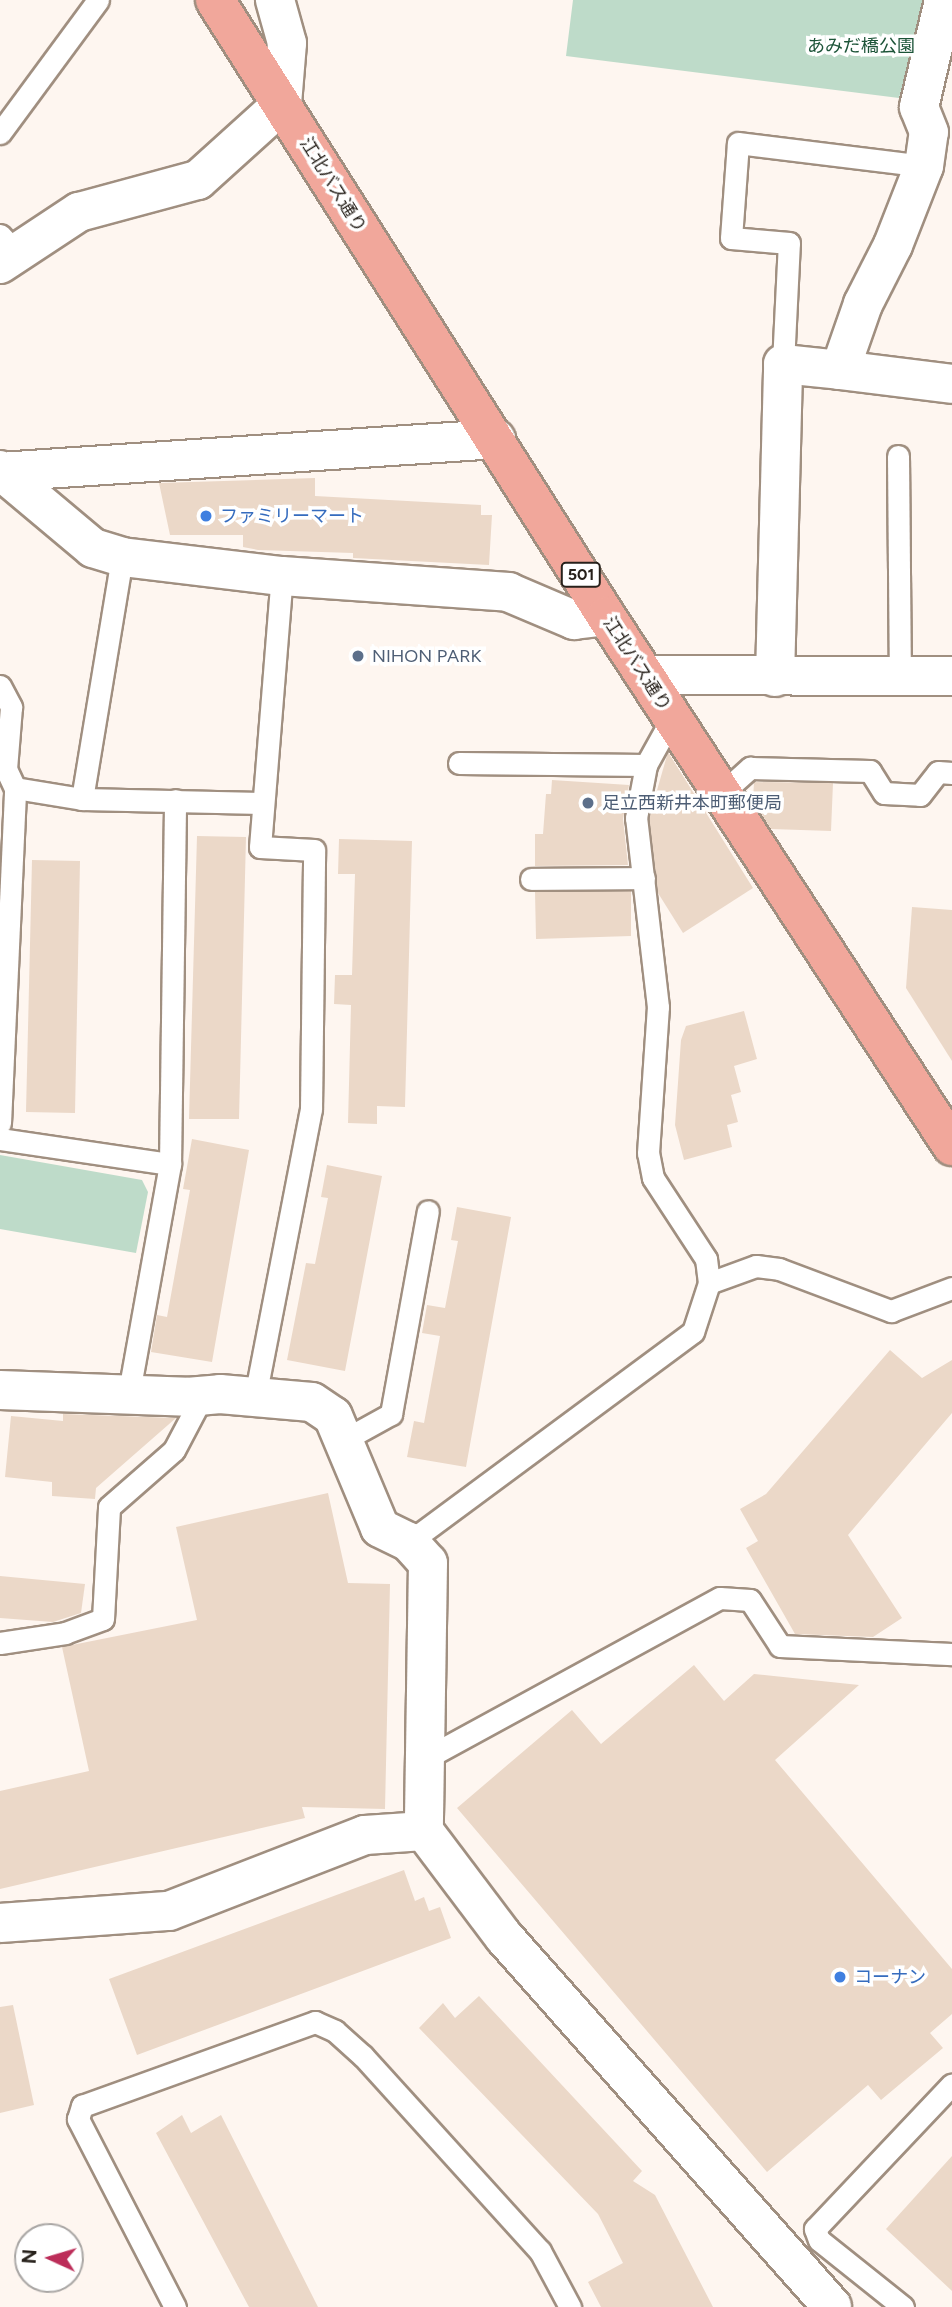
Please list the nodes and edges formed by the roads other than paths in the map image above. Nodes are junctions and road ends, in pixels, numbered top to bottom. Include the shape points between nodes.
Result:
1 (99, 0) edge
2 (215, 0) edge
3 (275, 0) edge
4 (944, 0) edge
5 (282, 104) junction
6 (0, 133) edge
7 (924, 166) junction
8 (5, 250) edge
9 (783, 364) junction
10 (840, 370) junction
11 (952, 384) edge
12 (496, 439) junction
13 (898, 456) dead end
14 (0, 471) edge
15 (122, 557) junction
16 (282, 576) junction
17 (606, 616) junction
18 (900, 674) junction
19 (645, 675) junction
20 (952, 676) edge
21 (775, 677) junction
22 (0, 686) edge
23 (672, 718) junction
24 (459, 762) dead end
25 (646, 765) junction
26 (952, 773) edge
27 (15, 788) junction
28 (722, 793) junction
29 (82, 799) junction
30 (175, 800) junction
31 (262, 803) junction
32 (644, 878) junction
33 (531, 879) dead end
34 (3, 913) edge
35 (0, 1123) edge
36 (0, 1139) edge
37 (952, 1146) edge
38 (170, 1164) junction
39 (428, 1211) dead end
40 (709, 1283) junction
41 (952, 1288) edge
42 (0, 1390) edge
43 (129, 1392) junction
44 (203, 1395) junction
45 (255, 1397) junction
46 (342, 1441) junction
47 (409, 1542) junction
48 (0, 1643) edge
49 (952, 1654) edge
50 (428, 1757) junction
51 (424, 1831) junction
52 (0, 1923) edge
53 (952, 2084) edge
54 (175, 2307) edge
55 (570, 2307) edge
56 (832, 2307) edge
57 (902, 2307) edge

1 - 6 lane
2 - 5 main road, 江北バス通り / 501
3 - 5 street via 287,43
4 - 7 street via 919,107 929,132
5 - 8 street via 198,180 79,212
5 - 12 main road, 江北バス通り / 501
7 - 9 lane via 738,143 731,238 789,243
7 - 10 street via 863,304
9 - 10 street
9 - 21 street
10 - 11 street
12 - 14 street
12 - 17 main road, 江北バス通り / 501
13 - 18 lane
14 - 15 street via 93,548
15 - 16 street
15 - 29 lane
16 - 17 street via 508,592 574,620
16 - 31 lane
17 - 19 main road, 江北バス通り / 501
18 - 20 street
18 - 21 street
19 - 21 street
19 - 23 main road, 江北バス通り / 501
22 - 27 lane via 11,707 6,769
23 - 25 lane
23 - 28 main road, 江北バス通り / 501
24 - 25 lane
25 - 32 lane via 636,818
26 - 28 lane via 938,772 920,795 884,793 870,771 750,768
27 - 29 lane
27 - 34 lane
28 - 37 main road, 江北バス通り / 501
29 - 30 lane
30 - 31 lane
30 - 38 lane
31 - 45 lane via 260,847 314,850 311,1109
32 - 33 lane
32 - 40 lane via 659,1007 648,1153 653,1178 706,1259
34 - 35 lane
36 - 38 lane
38 - 43 lane
39 - 46 lane via 391,1414
40 - 41 lane via 756,1266 779,1269 891,1311
40 - 47 lane via 693,1332
42 - 43 street
43 - 44 street
44 - 45 street
44 - 48 lane via 174,1450 109,1507 103,1619 65,1633
45 - 46 street via 312,1402 333,1416
46 - 47 street via 380,1528
47 - 50 street via 428,1563
49 - 50 lane via 780,1646 750,1600 720,1598
50 - 51 street
51 - 52 street via 365,1835 169,1911
51 - 56 street via 504,1937
53 - 57 lane via 815,2229 819,2240
54 - 55 lane via 78,2119 82,2106 315,2022 335,2031 363,2056 540,2251

